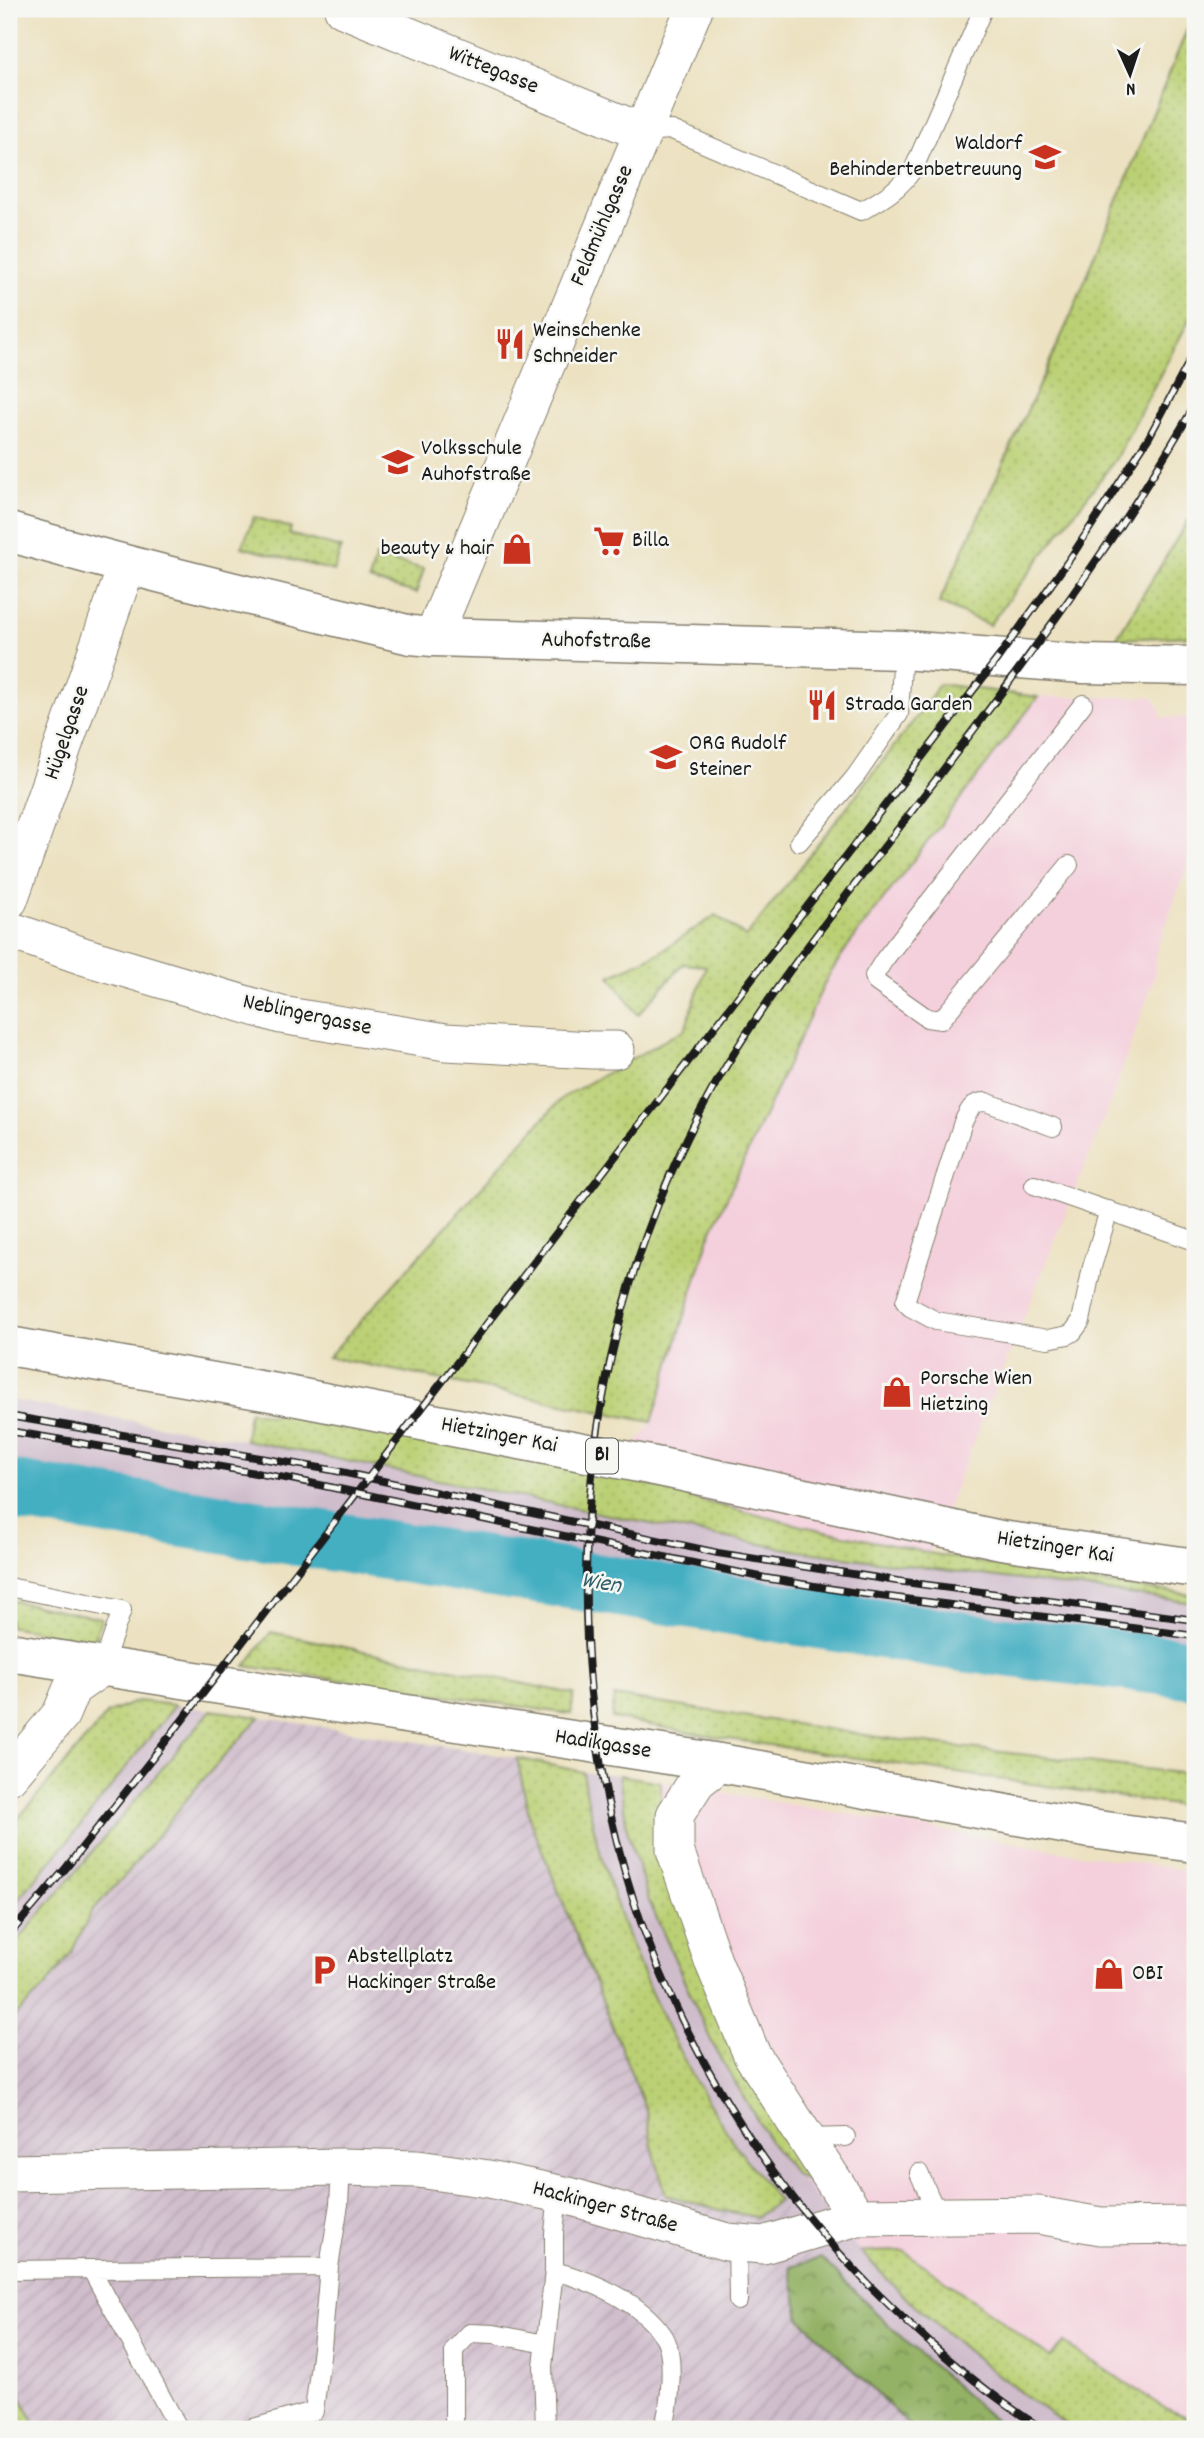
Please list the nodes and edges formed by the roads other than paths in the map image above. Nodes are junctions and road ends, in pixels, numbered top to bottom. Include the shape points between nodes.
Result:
1 (343, 9) edge
2 (694, 9) edge
3 (983, 9) edge
4 (642, 132) junction
5 (9, 532) edge
6 (127, 565) junction
7 (433, 638) junction
8 (903, 650) junction
9 (1195, 666) edge
10 (1083, 704) dead end
11 (799, 842) dead end
12 (1069, 866) dead end
13 (9, 900) edge
14 (9, 930) edge
15 (616, 1049) dead end
16 (1053, 1127) dead end
17 (1034, 1185) dead end
18 (1109, 1210) junction
19 (1195, 1241) edge
20 (9, 1346) edge
21 (1195, 1567) edge
22 (9, 1587) edge
23 (9, 1652) edge
24 (102, 1667) junction
25 (720, 1763) junction
26 (9, 1776) edge
27 (1195, 1843) edge
28 (846, 2137) dead end
29 (807, 2138) junction
30 (341, 2167) junction
31 (9, 2173) edge
32 (919, 2173) dead end
33 (558, 2193) junction
34 (938, 2216) junction
35 (857, 2217) junction
36 (1195, 2225) edge
37 (737, 2243) junction
38 (329, 2267) junction
39 (91, 2269) junction
40 (9, 2270) edge
41 (554, 2271) junction
42 (738, 2301) dead end
43 (545, 2344) junction
44 (179, 2429) edge
45 (250, 2429) edge
46 (454, 2429) edge
47 (545, 2429) edge
48 (663, 2429) edge

1 - 4 street, Wittegasse
2 - 4 street, Feldmühlgasse
3 - 4 lane via 914,168 903,184 861,211 672,130
4 - 7 street, Feldmühlgasse
5 - 6 main road, Auhofstraße
6 - 7 main road, Auhofstraße
6 - 13 street, Hügelgasse
7 - 8 main road, Auhofstraße
8 - 9 main road, Auhofstraße via 1083,664
8 - 11 lane via 899,713 855,777
10 - 12 lane via 884,960 874,976 876,982 927,1018 941,1020
14 - 15 street, Neblingergasse via 281,1015 446,1042
16 - 18 lane via 986,1102 971,1107 905,1302 936,1321 959,1326 1048,1339 1068,1335 1081,1321
17 - 18 lane
18 - 19 lane
20 - 21 main road, Hietzinger Kai / B1 via 660,1467 1002,1540
22 - 24 lane via 122,1610
23 - 24 main road, Hadikgasse
24 - 25 main road, Hadikgasse
24 - 26 street via 72,1688 61,1714
25 - 27 main road, Hadikgasse
25 - 29 street via 697,1781 675,1815 675,1850 752,2055
28 - 29 lane
29 - 35 street
30 - 31 street, Hackinger Straße
30 - 33 street, Hackinger Straße via 418,2169
30 - 38 lane
32 - 34 lane
33 - 37 street, Hackinger Straße
33 - 41 lane
34 - 35 street, Hackinger Straße
34 - 36 street, Hackinger Straße via 1038,2215 1101,2226
35 - 37 street, Hackinger Straße via 763,2245
37 - 42 lane
38 - 39 lane
38 - 45 lane via 314,2411
39 - 40 lane
39 - 44 lane
41 - 43 lane
41 - 48 lane via 581,2278 637,2308 665,2336 672,2371
43 - 46 lane via 470,2333 454,2350
43 - 47 lane

